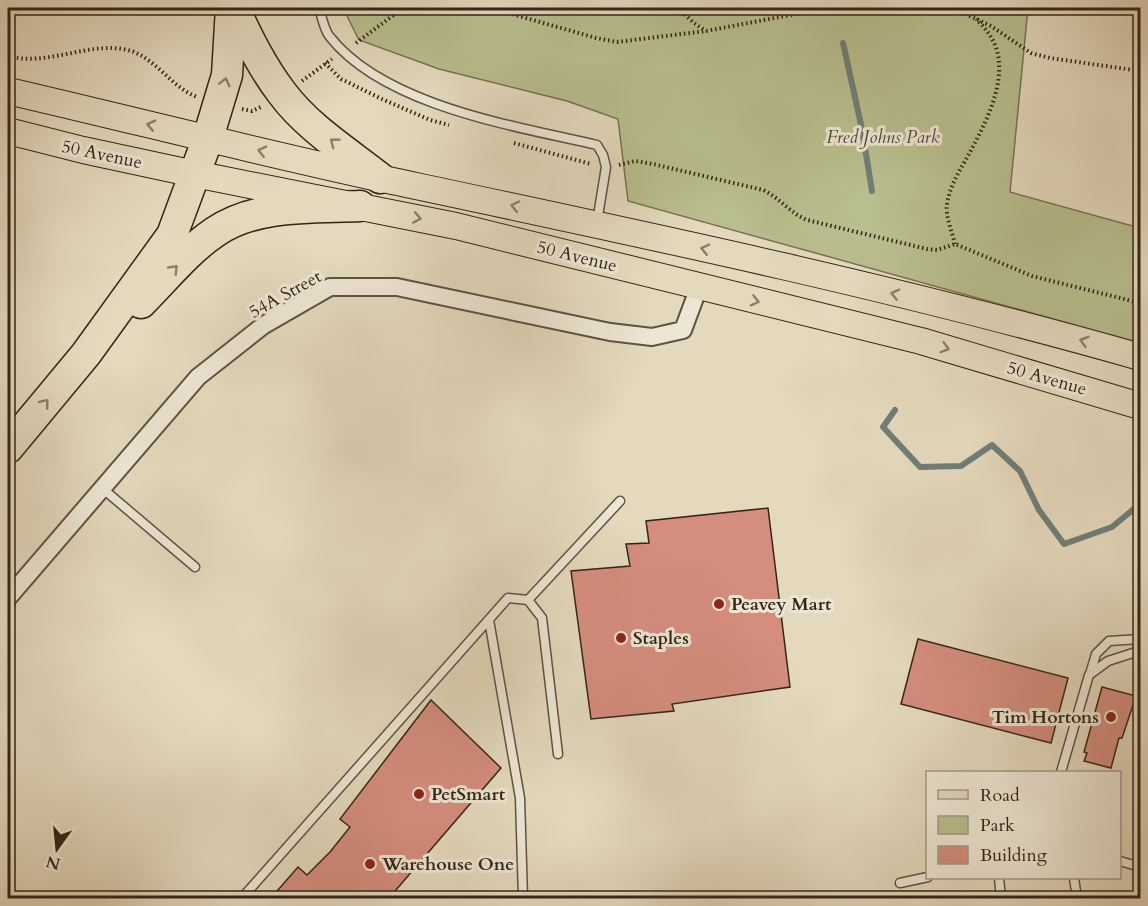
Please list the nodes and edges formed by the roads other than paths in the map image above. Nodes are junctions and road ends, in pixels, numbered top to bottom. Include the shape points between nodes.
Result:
1 (232, 8) edge
2 (319, 8) edge
3 (8, 91) edge
4 (9, 131) edge
5 (208, 138) junction
6 (195, 174) junction
7 (380, 178) junction
8 (360, 206) junction
9 (597, 224) junction
10 (699, 287) junction
11 (86, 354) junction
12 (1140, 357) edge
13 (1140, 406) edge
14 (8, 448) edge
15 (102, 488) junction
16 (620, 501) dead end
17 (195, 567) dead end
18 (8, 598) edge
19 (528, 600) junction
20 (489, 620) junction
21 (1140, 639) edge
22 (1140, 654) edge
23 (1089, 675) junction
24 (558, 754) dead end
25 (1061, 771) edge
26 (1121, 862) edge
27 (1140, 867) edge
28 (926, 877) edge
29 (999, 879) edge
30 (1074, 879) edge
31 (900, 883) dead end
32 (242, 898) edge
33 (523, 898) edge
34 (1001, 898) edge
35 (1059, 898) edge
36 (1076, 898) edge

5 -> 1 highway via 227,75
7 -> 1 highway via 316,128 283,95
2 - 9 lane via 328,36 370,74 437,105 597,146 606,167
5 -> 3 main road, 50 Avenue
4 - 5 main road via 177,156 196,149
4 - 6 main road, 50 Avenue
5 - 6 highway
7 -> 5 main road, 50 Avenue
6 - 8 main road, 50 Avenue
6 - 11 highway via 172,234
9 -> 7 main road, 50 Avenue
8 -> 10 main road, 50 Avenue
11 -> 8 highway via 217,231 265,212
12 -> 9 main road, 50 Avenue via 1057,333
10 -> 13 main road, 50 Avenue via 921,340
10 - 15 street, 54A Street via 683,330 652,337 610,332 396,287 330,287 264,325 198,376
14 -> 11 highway
15 - 17 lane
15 - 18 street, 54A Street
16 - 19 lane
19 - 20 lane via 508,598
19 - 24 lane via 542,618
20 - 32 lane
20 - 33 lane via 520,798
21 - 23 lane via 1109,641 1096,654
22 - 23 lane via 1108,661
23 - 25 lane
26 - 27 lane
28 - 31 lane
29 - 34 lane
30 - 36 lane
35 - 36 lane

